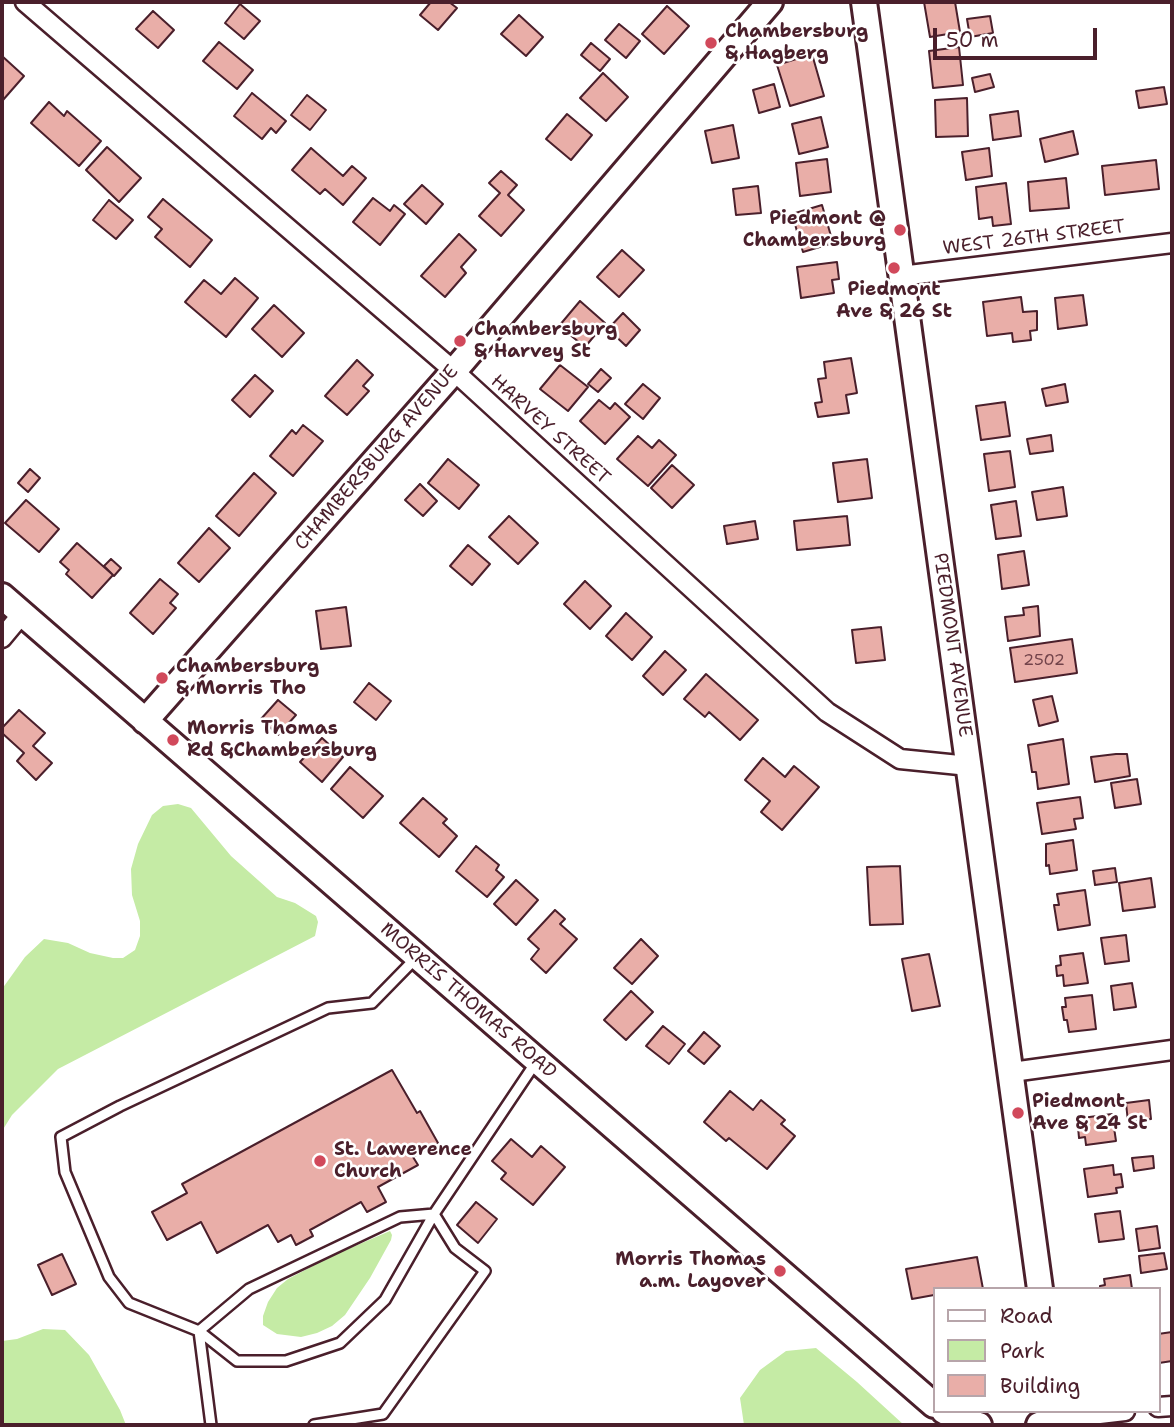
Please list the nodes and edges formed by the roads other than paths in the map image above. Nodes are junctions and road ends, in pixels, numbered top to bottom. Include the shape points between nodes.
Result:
1 (25, 2) edge
2 (864, 2) edge
3 (760, 5) edge
4 (1172, 243) edge
5 (901, 276) junction
6 (454, 371) junction
7 (2, 596) edge
8 (22, 614) junction
9 (2, 638) edge
10 (145, 720) junction
11 (969, 766) junction
12 (417, 957) junction
13 (1172, 1051) edge
14 (537, 1061) junction
15 (1012, 1072) junction
16 (433, 1214) junction
17 (1040, 1287) edge
18 (199, 1331) junction
19 (932, 1403) edge
20 (948, 1413) edge
21 (1109, 1413) edge
22 (1053, 1420) edge
23 (211, 1425) edge
24 (314, 1425) edge
25 (979, 1425) edge

1 - 6 street, HARVEY STREET
2 - 5 main road, PIEDMONT AVENUE
3 - 6 main road, CHAMBERSBURG AVENUE
4 - 5 street, WEST 26TH STREET
5 - 11 main road, PIEDMONT AVENUE
6 - 10 main road, CHAMBERSBURG AVENUE
6 - 11 street, HARVEY STREET via 827,712 900,759
7 - 8 main road, MORRIS THOMAS ROAD
8 - 9 street
8 - 10 main road, MORRIS THOMAS ROAD
10 - 12 main road, MORRIS THOMAS ROAD
11 - 15 main road, PIEDMONT AVENUE
12 - 14 main road, MORRIS THOMAS ROAD
12 - 18 lane via 372,1003 328,1008 61,1137 65,1172 109,1277 129,1303
13 - 15 street
14 - 16 lane
14 - 19 main road, MORRIS THOMAS ROAD
15 - 17 main road, PIEDMONT AVENUE
16 - 18 lane via 400,1217 249,1289
16 - 18 lane via 385,1300 340,1343 286,1361 237,1360
16 - 24 lane via 455,1248 485,1271 383,1414
18 - 23 lane
20 - 25 main road
21 - 22 street

